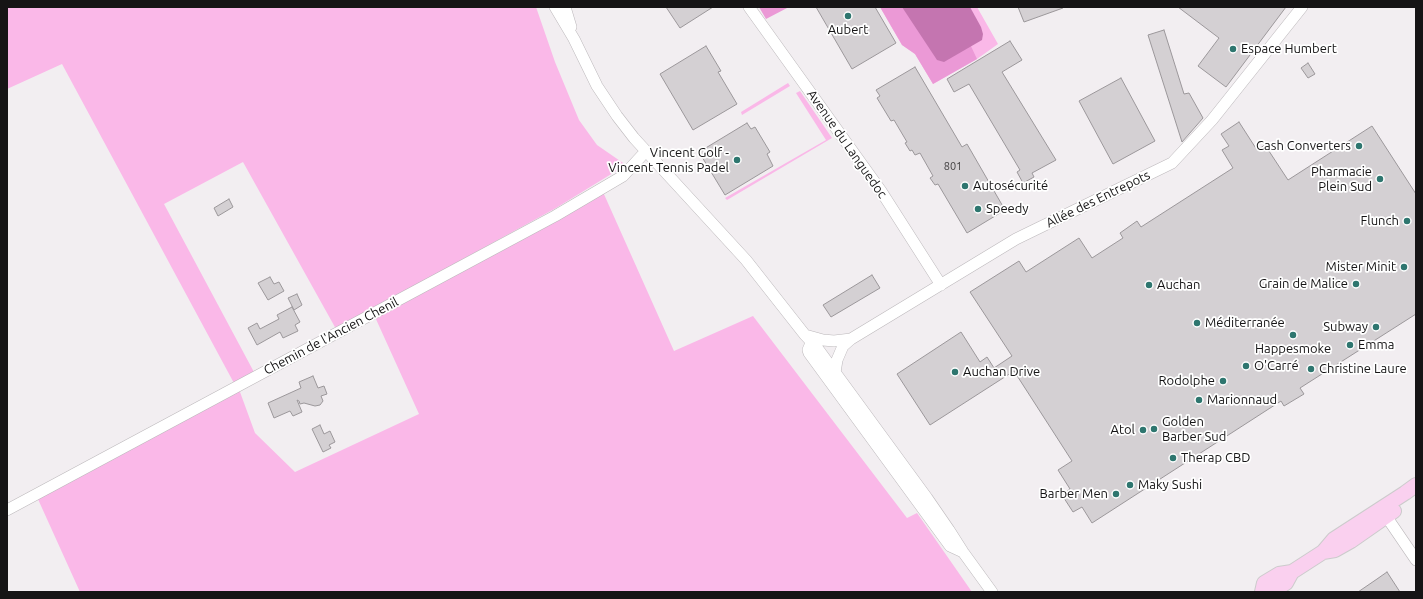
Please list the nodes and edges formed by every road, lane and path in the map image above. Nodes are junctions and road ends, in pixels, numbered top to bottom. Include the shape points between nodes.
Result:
1 (555, 7) edge
2 (565, 7) edge
3 (750, 7) edge
4 (1302, 7) edge
5 (574, 39) junction
6 (646, 150) junction
7 (941, 285) junction
8 (811, 342) junction
9 (847, 343) junction
10 (836, 373) junction
11 (1416, 485) edge
12 (1416, 496) edge
13 (7, 510) edge
14 (1386, 516) junction
15 (963, 552) junction
16 (1323, 552) junction
17 (1416, 560) edge
18 (1292, 572) junction
19 (992, 592) edge
20 (1262, 592) edge
21 (1270, 592) edge

1 - 5 street
2 - 5 street
3 - 7 street, Avenue du Languedoc via 881,192
4 - 7 street, Allée des Entrepots via 1212,120 1172,163 1016,239
5 - 6 street via 597,86 617,116
6 - 8 street via 746,260
6 - 13 street, Chemin de l'Ancien Chenil via 623,176 555,216
7 - 9 street, Allée des Entrepots
8 - 9 street via 823,340
8 - 9 street via 828,350
8 - 10 street
8 - 15 street via 809,353 822,372 950,546
9 - 10 street via 837,360
10 - 15 street
11 - 16 main road via 1334,539
12 - 14 main road
14 - 16 main road via 1346,544 1335,550
14 - 17 street
15 - 19 street
16 - 18 main road
18 - 20 main road via 1279,574 1264,583
18 - 21 main road via 1286,583
20 - 21 main road

